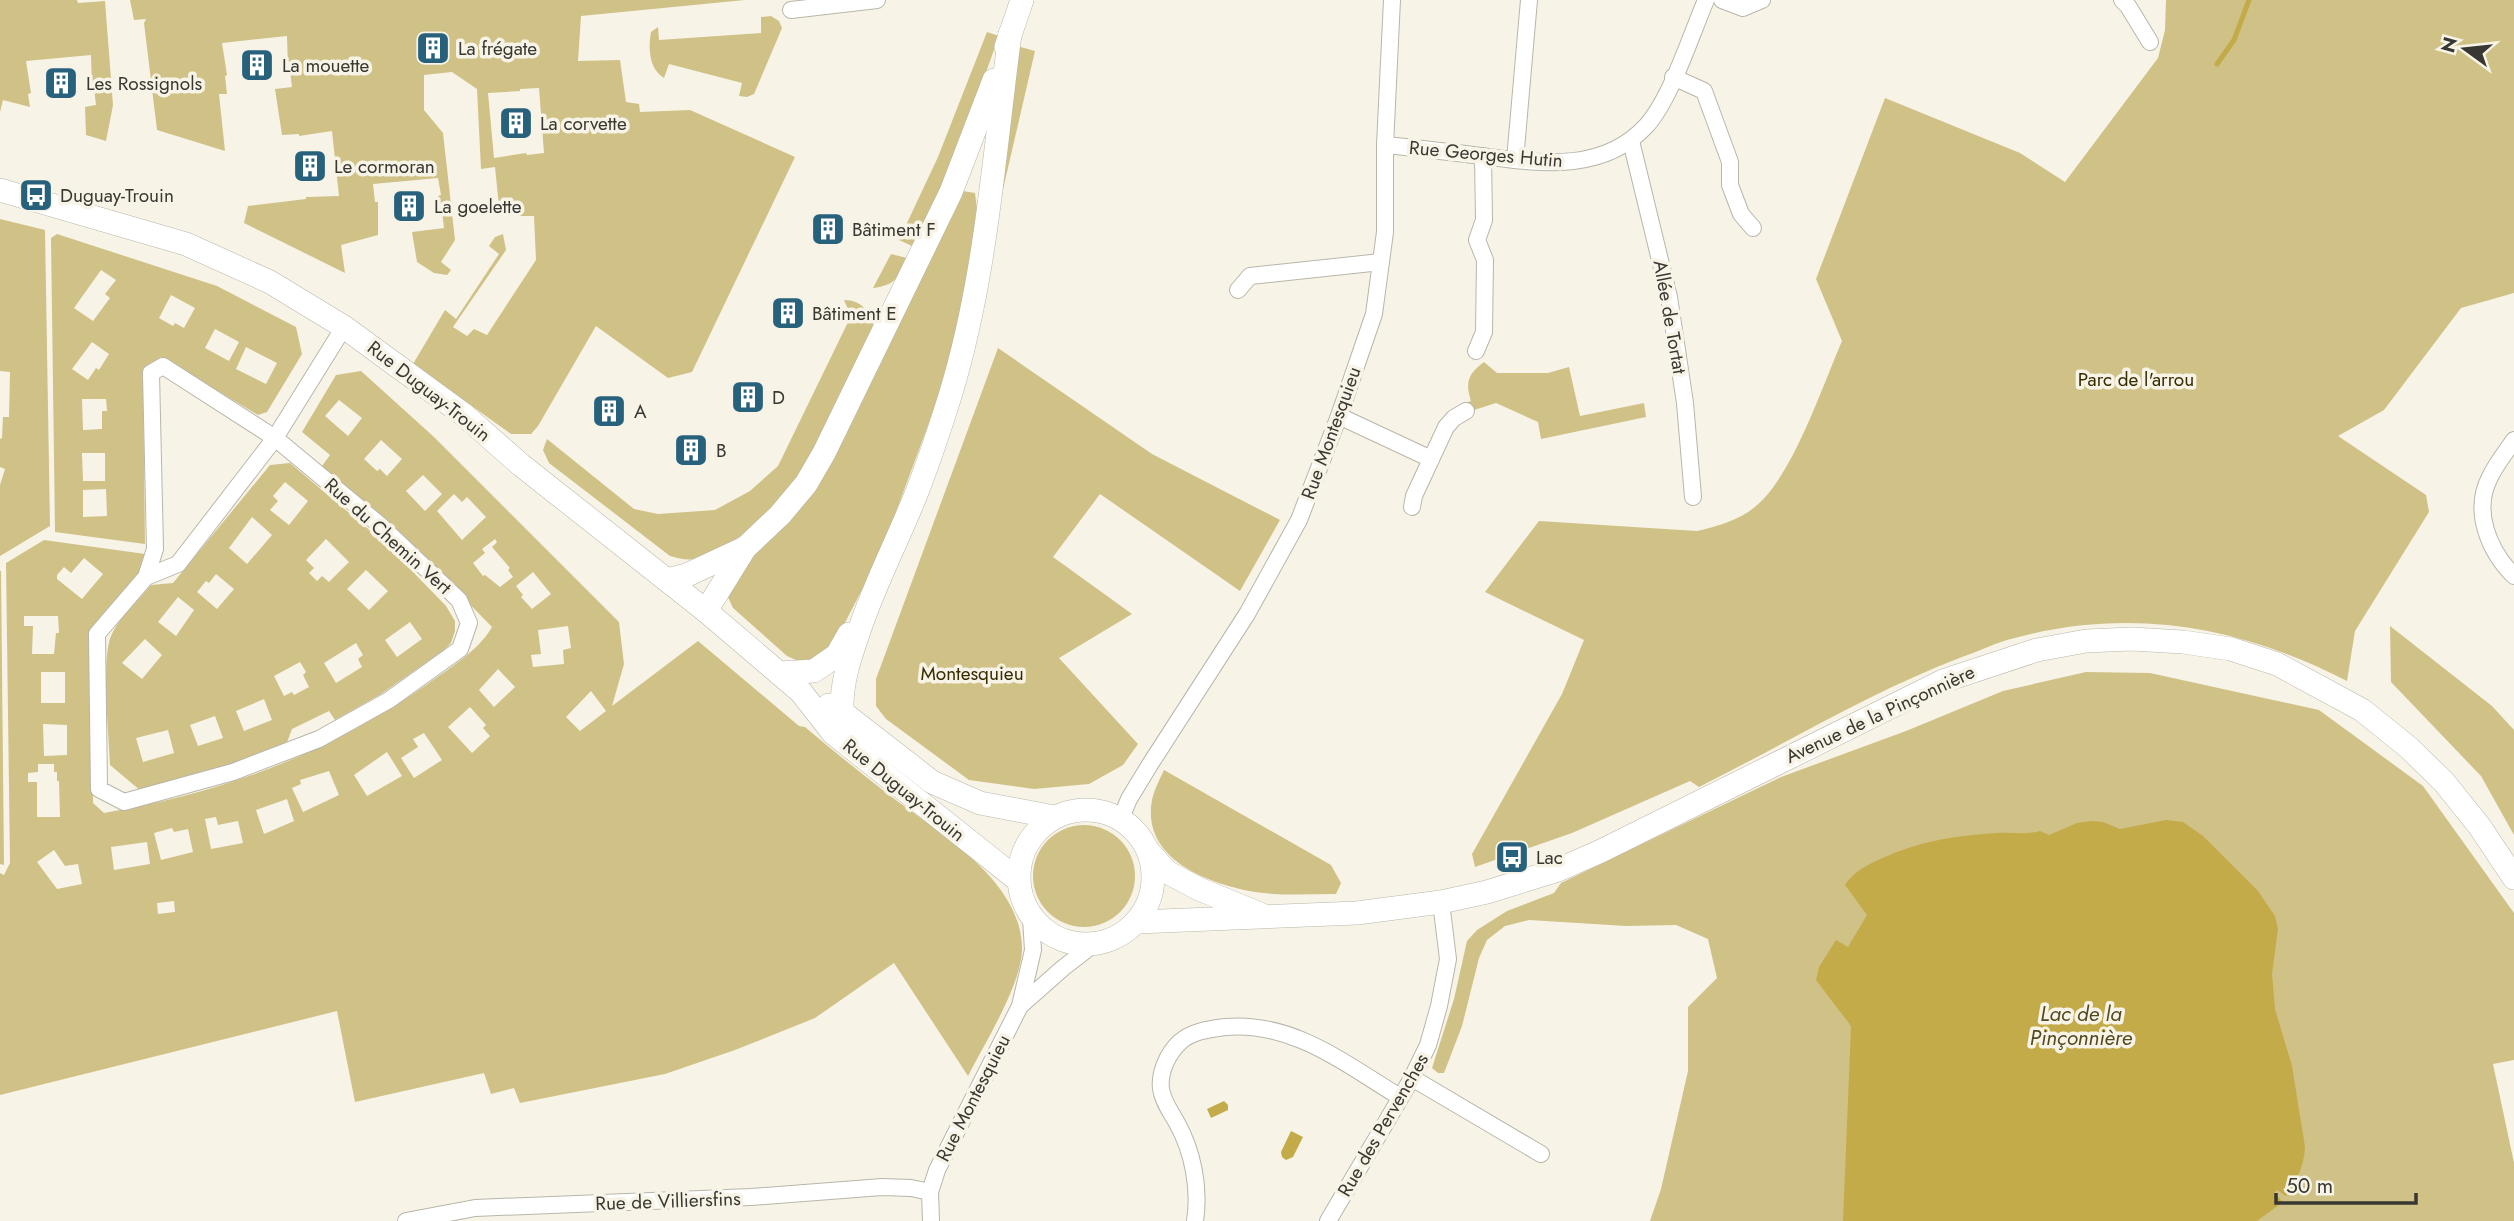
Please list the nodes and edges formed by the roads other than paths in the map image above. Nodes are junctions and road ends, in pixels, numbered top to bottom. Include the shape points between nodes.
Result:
1 (877, 0) edge
2 (1392, 0) edge
3 (1529, 0) edge
4 (1706, 0) edge
5 (1722, 0) edge
6 (1762, 0) edge
7 (2122, 0) edge
8 (1016, 1) edge
9 (791, 10) dead end
10 (1010, 34) junction
11 (2150, 42) dead end
12 (1673, 77) junction
13 (1631, 141) junction
14 (1385, 145) junction
15 (1483, 156) junction
16 (1515, 160) junction
17 (953, 187) junction
18 (0, 190) edge
19 (989, 197) junction
20 (1753, 228) dead end
21 (1381, 262) junction
22 (1238, 290) dead end
23 (344, 327) junction
24 (1476, 351) dead end
25 (1466, 411) dead end
26 (1339, 415) junction
27 (275, 438) junction
28 (2514, 440) edge
29 (1431, 459) junction
30 (1693, 497) dead end
31 (1412, 507) dead end
32 (745, 548) junction
33 (2514, 576) edge
34 (146, 577) junction
35 (667, 580) junction
36 (870, 599) junction
37 (706, 611) junction
38 (779, 673) junction
39 (801, 692) junction
40 (842, 712) junction
41 (1054, 817) junction
42 (1121, 818) junction
43 (1149, 852) junction
44 (2514, 878) edge
45 (1017, 880) junction
46 (1441, 902) junction
47 (1267, 916) junction
48 (1031, 918) junction
49 (1137, 922) junction
50 (1094, 944) junction
51 (1020, 1006) junction
52 (1412, 1078) junction
53 (1400, 1097) junction
54 (1541, 1154) dead end
55 (930, 1192) junction
56 (406, 1221) edge
57 (931, 1221) edge
58 (1195, 1221) edge
59 (1328, 1221) edge

1 - 9 street
2 - 14 street, Rue Montesquieu
3 - 16 street
4 - 12 street, Rue Georges Hutin
5 - 6 street via 1743,8
7 - 11 street
8 - 10 main road
10 - 17 main road
10 - 19 main road
12 - 13 street, Rue Georges Hutin via 1660,107
12 - 20 street via 1704,91 1730,162 1730,185 1741,214
13 - 16 street, Rue Georges Hutin via 1611,152 1566,163
13 - 30 street, Allée de Tortat via 1669,297
14 - 15 street, Rue Georges Hutin
14 - 21 street, Rue Montesquieu
15 - 16 street, Rue Georges Hutin
15 - 24 street via 1484,220 1477,240 1485,260 1484,332
17 - 19 main road via 964,176 974,174
17 - 32 main road via 806,485
18 - 23 main road, Rue Duguay-Trouin via 186,244 270,282
19 - 36 main road via 970,316 950,396 917,491
21 - 22 street via 1250,276
21 - 26 street, Rue Montesquieu via 1374,314
23 - 27 street, Rue du Chemin Vert
23 - 35 main road, Rue Duguay-Trouin via 463,414
25 - 29 street via 1446,427
26 - 29 street
26 - 42 street, Rue Montesquieu via 1299,520 1247,614 1149,766
27 - 34 street, Rue du Chemin Vert via 178,565
27 - 34 street, Rue du Chemin Vert via 163,366 151,373 155,549
27 - 34 street, Rue du Chemin Vert via 381,526 459,600 469,623 460,649 389,700 319,739 233,772 124,802 99,789 97,634
28 - 33 street via 2489,478 2483,516 2496,556
29 - 31 street
32 - 35 main road
32 - 37 main road
35 - 37 main road, Rue Duguay-Trouin
36 - 38 main road via 837,655 814,671
36 - 40 main road via 846,669
37 - 38 main road, Rue Duguay-Trouin
38 - 39 main road, Rue Duguay-Trouin
39 - 40 main road, Rue Duguay-Trouin
39 - 45 main road, Rue Duguay-Trouin via 833,733
40 - 41 main road, Rue Duguay-Trouin via 932,782 980,803
41 - 42 main road via 1076,810 1099,810
41 - 45 main road via 1034,832 1022,853
42 - 43 main road via 1138,833
43 - 47 main road, Avenue de la Pinçonnière via 1167,872
43 - 49 main road via 1152,889
44 - 46 main road, Avenue de la Pinçonnière via 2444,782 2362,710 2277,664 2231,649 2132,639 2037,650 1943,681 1558,870
45 - 48 main road
46 - 47 main road, Avenue de la Pinçonnière via 1357,913
46 - 52 street, Rue des Pervenches via 1448,959 1428,1045
47 - 49 main road, Avenue de la Pinçonnière
48 - 50 main road via 1062,940
48 - 51 street, Rue Montesquieu via 1033,950
49 - 50 main road via 1110,941
50 - 51 street, Rue Montesquieu
51 - 55 street, Rue Montesquieu
52 - 53 street, Rue des Pervenches
52 - 54 street
53 - 58 street via 1325,1050 1285,1033 1234,1027 1205,1030 1183,1039 1166,1061 1161,1088 1189,1151 1196,1179
53 - 59 street, Rue des Pervenches
55 - 56 street, Rue de Villiersfins via 883,1187 475,1208
55 - 57 street

